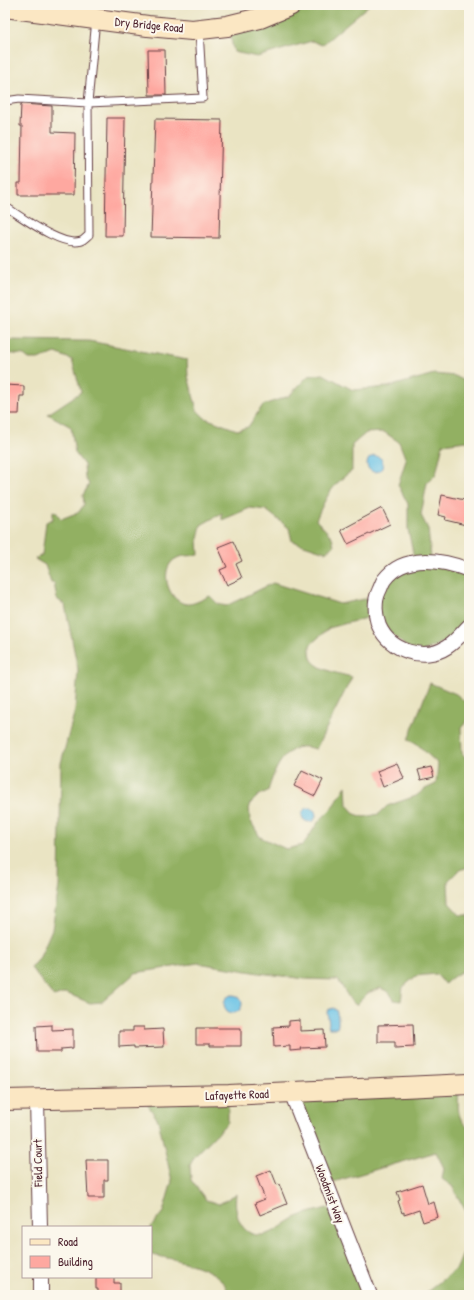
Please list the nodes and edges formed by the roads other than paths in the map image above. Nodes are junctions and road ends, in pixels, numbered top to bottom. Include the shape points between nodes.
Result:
1 (291, 5) edge
2 (5, 7) edge
3 (96, 19) junction
4 (199, 29) junction
5 (5, 101) edge
6 (88, 103) junction
7 (5, 205) edge
8 (469, 570) edge
9 (469, 626) edge
10 (469, 1084) edge
11 (291, 1092) junction
12 (5, 1100) edge
13 (37, 1100) junction
14 (40, 1226) edge
15 (41, 1278) edge
16 (41, 1295) edge
17 (370, 1295) edge

1 - 4 street, Dry Bridge Road via 260,18 227,26
2 - 3 street, Dry Bridge Road
3 - 4 street, Dry Bridge Road
3 - 6 lane
4 - 6 lane via 203,98
5 - 6 lane via 19,99
6 - 7 lane via 89,235 81,241 55,237
8 - 9 street via 441,562 425,561 411,562 396,568 384,580 377,594 376,610 379,626 388,640 401,649 417,654 433,653 446,647
10 - 11 street, Lafayette Road
11 - 13 street, Lafayette Road
11 - 17 street, Woodmist Way
12 - 13 street, Lafayette Road
13 - 14 street, Field Court
15 - 16 street

